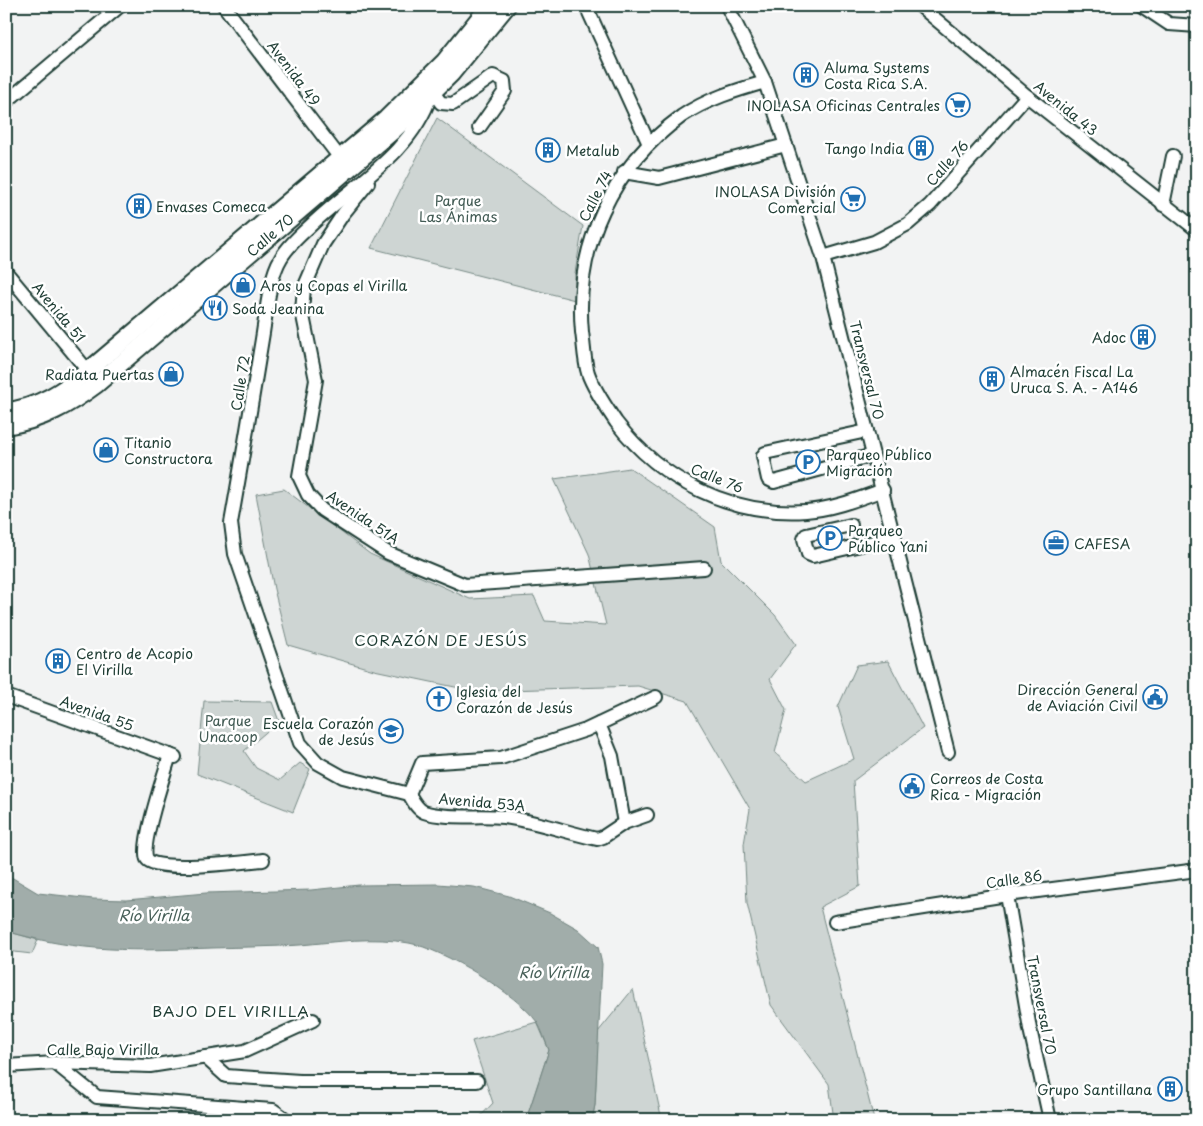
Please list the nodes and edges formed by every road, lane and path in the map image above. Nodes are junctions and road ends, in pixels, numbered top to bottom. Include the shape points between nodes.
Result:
1 (224, 6) edge
2 (489, 6) edge
3 (507, 6) edge
4 (586, 6) edge
5 (727, 6) edge
6 (920, 6) edge
7 (1142, 6) edge
8 (113, 8) edge
9 (1197, 26) edge
10 (766, 82) junction
11 (429, 90) junction
12 (1027, 96) junction
13 (6, 102) edge
14 (479, 128) dead end
15 (649, 144) junction
16 (786, 145) junction
17 (1173, 156) dead end
18 (340, 158) junction
19 (387, 160) junction
20 (624, 172) junction
21 (1162, 205) junction
22 (1197, 230) edge
23 (823, 257) junction
24 (6, 272) edge
25 (88, 371) junction
26 (588, 373) joint
27 (6, 411) edge
28 (6, 426) edge
29 (867, 431) junction
30 (873, 455) junction
31 (883, 490) junction
32 (852, 525) dead end
33 (895, 536) junction
34 (704, 568) dead end
35 (6, 696) edge
36 (656, 697) dead end
37 (599, 724) junction
38 (948, 752) dead end
39 (409, 794) junction
40 (647, 815) dead end
41 (624, 822) junction
42 (263, 860) dead end
43 (1197, 870) edge
44 (1006, 895) junction
45 (836, 922) dead end
46 (313, 1020) dead end
47 (205, 1057) junction
48 (55, 1063) junction
49 (6, 1066) edge
50 (477, 1081) dead end
51 (287, 1120) edge
52 (1050, 1120) edge

1 - 18 street, Avenida 49
2 - 11 main road, Calle 70
3 - 11 main road, Calle 70 via 452,73
4 - 15 street
5 - 10 street, Transversal 70
6 - 12 street, Avenida 43
7 - 9 street via 1169,24
8 - 13 street
10 - 15 street, Calle 74 via 723,95 683,116
10 - 16 street, Transversal 70
11 - 14 street via 441,103 453,104 493,76 504,81 505,91
11 - 18 main road, Calle 70
11 - 19 street, Calle 72 via 425,113 411,136
11 - 28 main road, Calle 70 via 393,131 97,384 52,413
12 - 21 street, Avenida 43
12 - 23 street, Calle 76 via 930,205 908,224 874,242
15 - 20 street, Calle 74
16 - 20 street via 659,178
16 - 23 street, Transversal 70
17 - 21 street
18 - 25 main road, Calle 70
19 - 34 street, Avenida 51A via 342,214 323,244 304,288 302,311 316,380 299,476 308,495 322,510 388,553 464,585
19 - 39 street, Calle 72 via 324,212 280,259 265,323 232,523 235,554 300,743 318,763 343,777
20 - 26 street, Calle 74 via 607,200 586,258 581,286 581,315
21 - 22 street, Avenida 43
23 - 29 street, Transversal 70
24 - 25 street, Avenida 51
25 - 27 main road, Calle 70 via 43,401
26 - 31 street, Calle 76 via 606,408 630,440 659,466 692,488 719,499 767,510 807,511 846,504
29 - 30 street, Transversal 70
29 - 30 street via 765,453 762,456 764,468 768,479 774,482
30 - 31 street, Transversal 70
31 - 33 street, Transversal 70
32 - 33 street via 806,535 808,554 813,556
33 - 38 street, Transversal 70
35 - 42 street, Avenida 55 via 173,757 145,850 147,859 153,864 212,865
36 - 37 street
37 - 39 street via 501,758 422,763
37 - 41 street via 612,756
39 - 41 street, Avenida 53A via 423,812 503,817 597,838
40 - 41 street, Avenida 53A
43 - 44 street, Calle 86
44 - 45 street, Calle 86
44 - 52 street, Transversal 70
46 - 47 street, Calle Bajo Virilla via 245,1051
47 - 48 street, Calle Bajo Virilla via 150,1066
47 - 50 street via 226,1076 300,1081
48 - 49 street, Calle Bajo Virilla
48 - 51 street via 97,1097 273,1110

